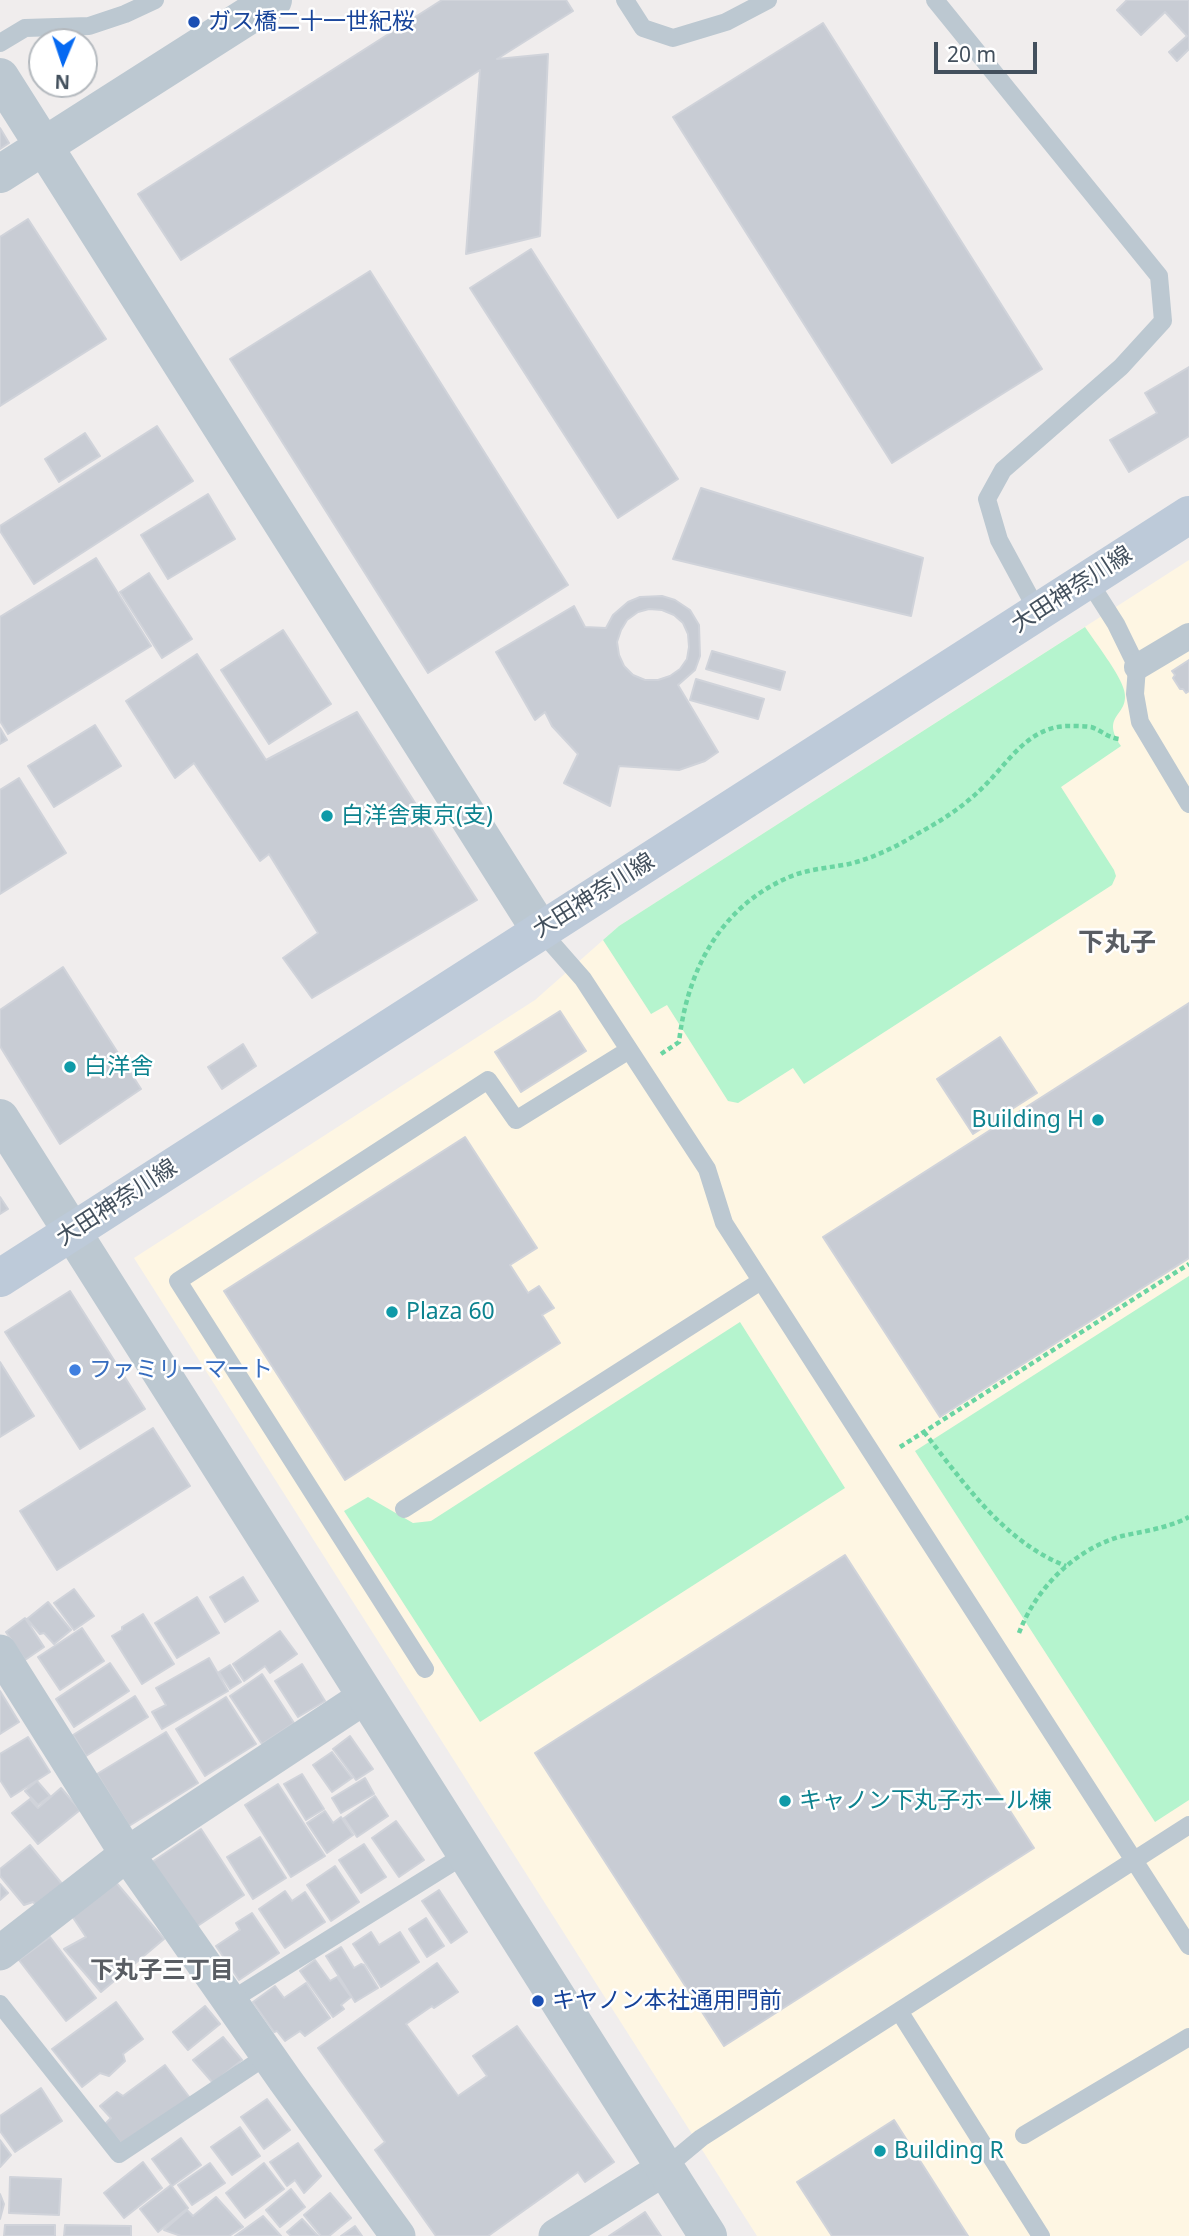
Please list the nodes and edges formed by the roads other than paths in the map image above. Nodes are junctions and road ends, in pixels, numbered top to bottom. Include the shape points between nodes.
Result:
1 (155, 0) edge
2 (273, 0) edge
3 (625, 0) edge
4 (768, 0) edge
5 (935, 0) edge
6 (0, 43) edge
7 (0, 78) edge
8 (43, 147) junction
9 (0, 174) edge
10 (1189, 515) edge
11 (1088, 580) junction
12 (1038, 612) junction
13 (1189, 636) edge
14 (1137, 667) junction
15 (1189, 804) edge
16 (540, 930) junction
17 (629, 1050) junction
18 (0, 1118) edge
19 (72, 1233) junction
20 (0, 1278) edge
21 (761, 1281) junction
22 (404, 1509) dead end
23 (0, 1652) edge
24 (425, 1669) dead end
25 (366, 1696) junction
26 (1189, 1825) edge
27 (127, 1854) junction
28 (466, 1854) junction
29 (1134, 1861) junction
30 (1189, 1946) edge
31 (0, 1953) edge
32 (230, 2001) junction
33 (0, 2004) edge
34 (899, 2011) junction
35 (1189, 2037) edge
36 (268, 2055) junction
37 (1024, 2135) dead end
38 (665, 2168) junction
39 (398, 2236) edge
40 (556, 2236) edge
41 (708, 2236) edge
42 (1041, 2236) edge

1 - 6 lane via 89,26 24,28
2 - 8 street
3 - 4 lane via 643,28 673,38 726,22
5 - 12 lane via 1159,276 1163,321 1121,368 1003,470 988,499 999,540
7 - 8 street
8 - 9 street
8 - 16 street
10 - 11 main road, 大田神奈川線
11 - 12 main road, 大田神奈川線
11 - 14 lane
12 - 16 main road, 大田神奈川線
13 - 14 street
14 - 15 lane via 1140,722
16 - 17 lane via 583,979
16 - 19 main road, 大田神奈川線
17 - 21 lane via 707,1169 724,1223
17 - 24 lane via 516,1120 488,1080 178,1281
18 - 19 street
19 - 20 main road, 大田神奈川線
19 - 25 street
21 - 22 lane
21 - 29 lane
23 - 27 street
25 - 27 street
25 - 28 street
26 - 29 lane
27 - 31 street
27 - 32 street
28 - 32 lane
28 - 38 street
29 - 30 lane
29 - 34 lane
32 - 36 street
33 - 36 lane via 119,2154
34 - 38 lane via 701,2138
34 - 42 lane
35 - 37 lane
36 - 39 street
38 - 40 street
38 - 41 street

